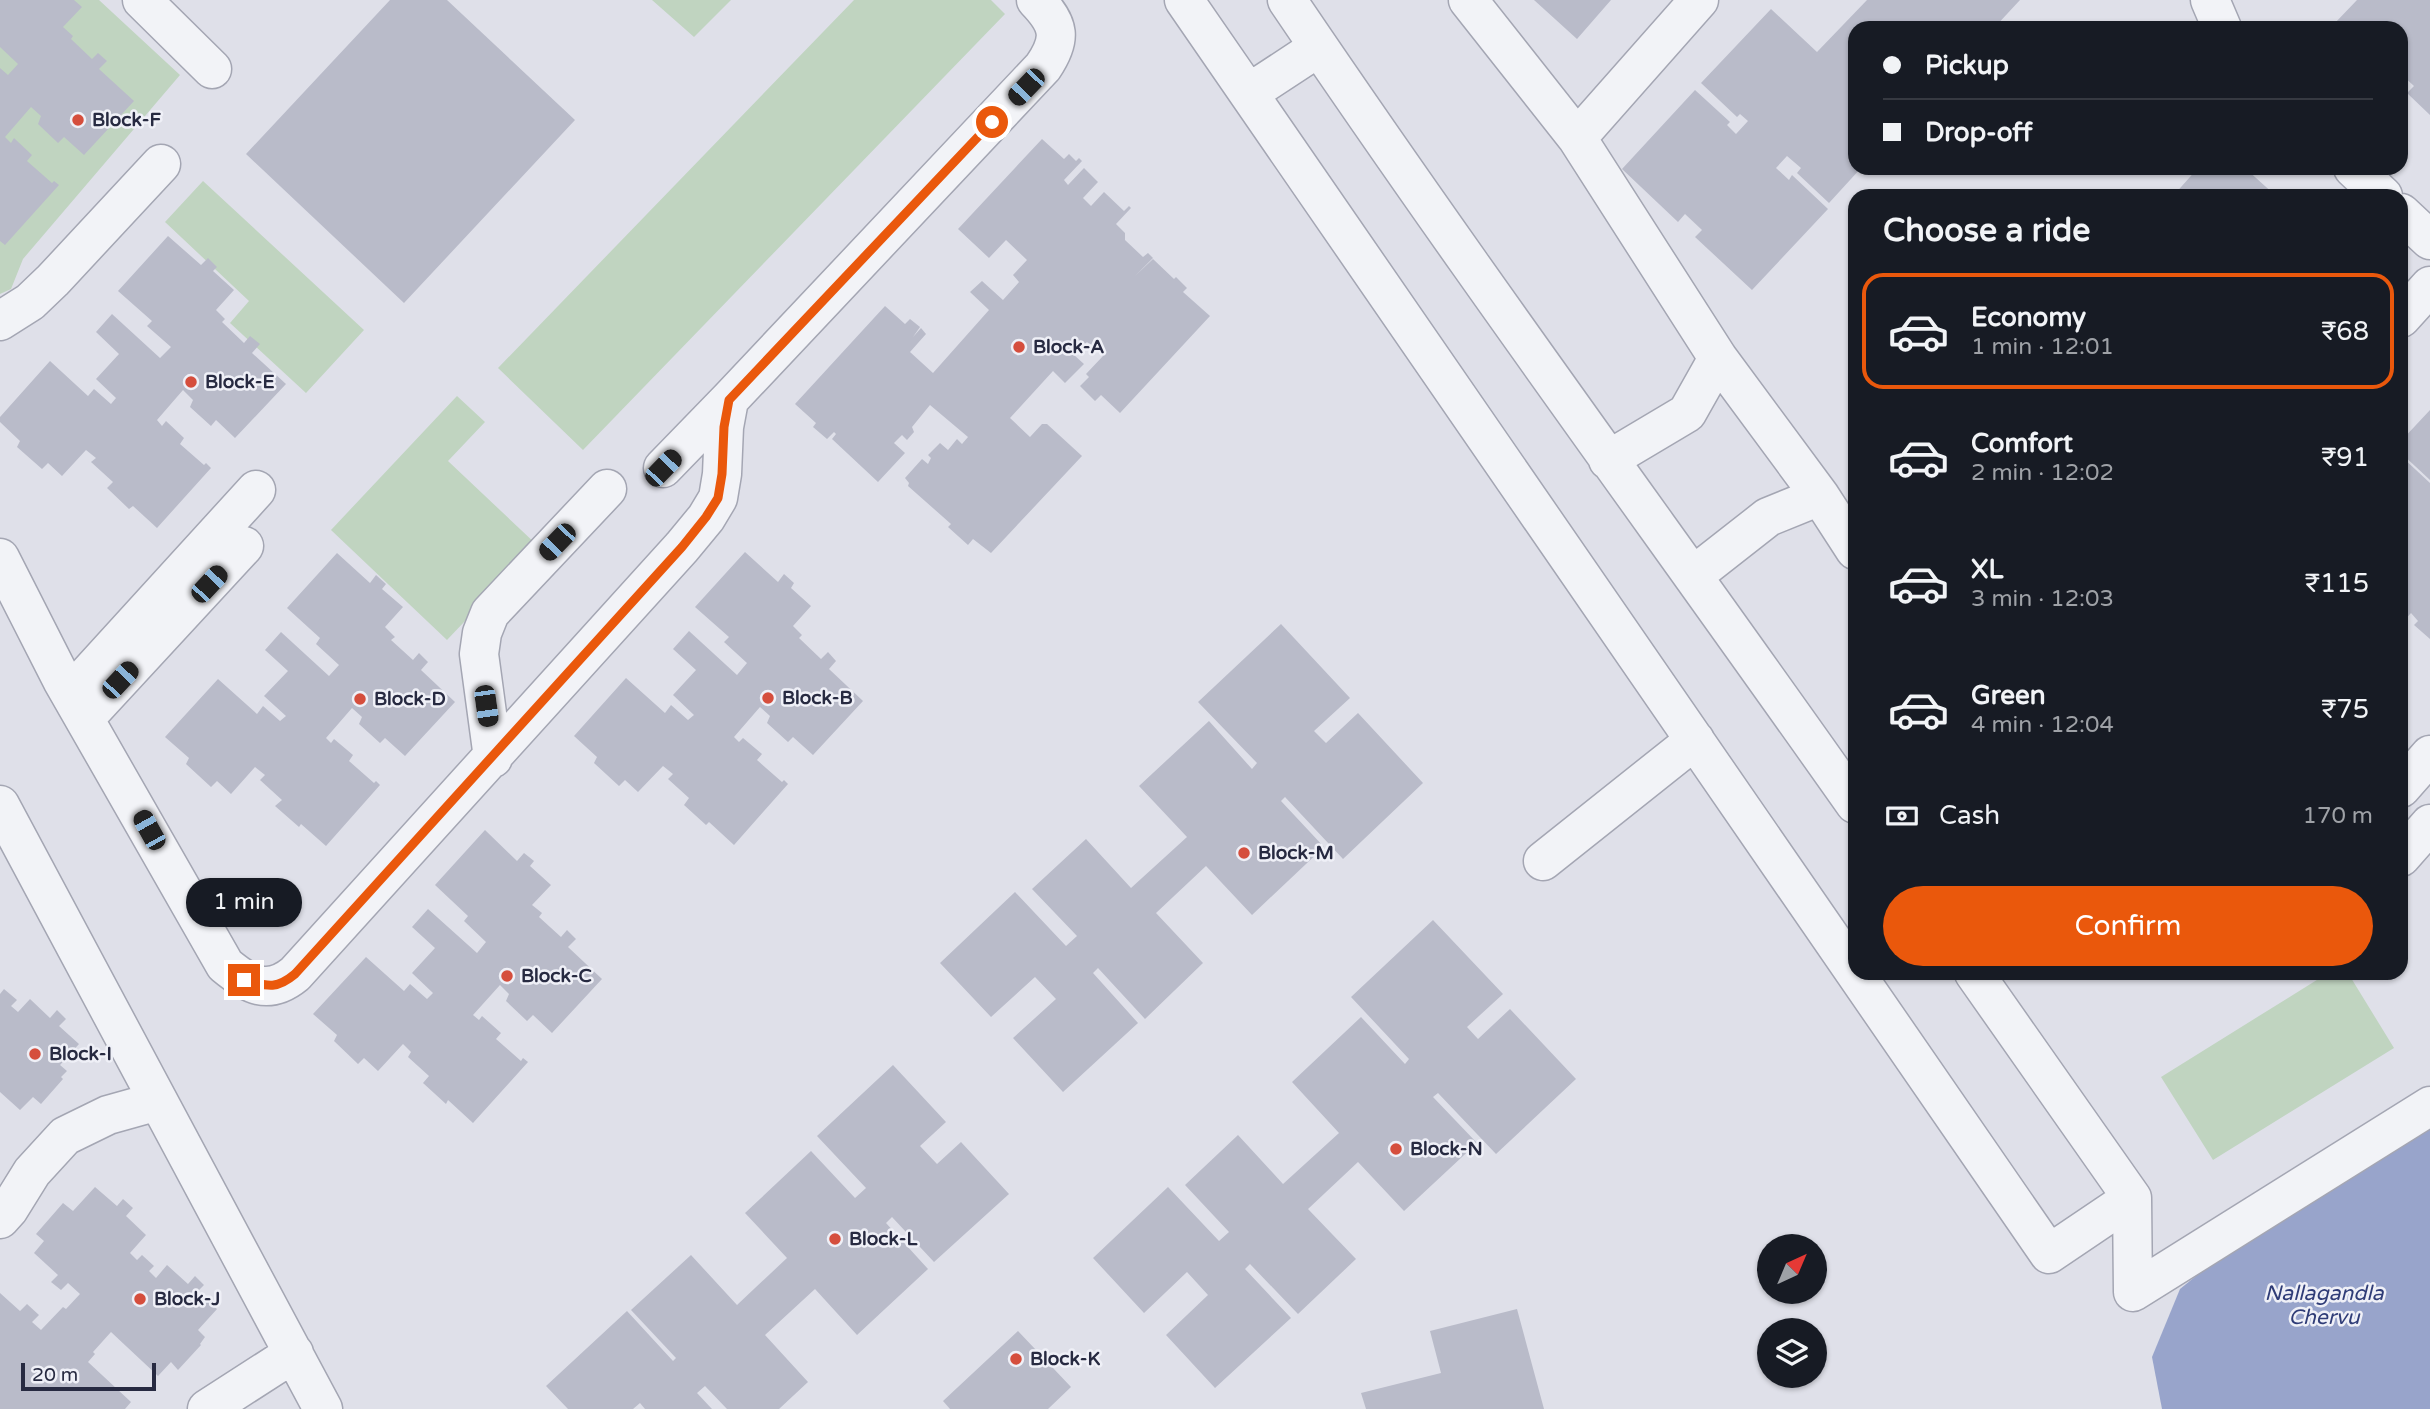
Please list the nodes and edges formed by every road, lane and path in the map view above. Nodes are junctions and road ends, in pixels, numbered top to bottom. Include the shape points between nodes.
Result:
1 (142, 0) edge
2 (1036, 0) edge
3 (1184, 0) edge
4 (1287, 0) edge
5 (1468, 0) edge
6 (1699, 0) edge
7 (2210, 0) edge
8 (2219, 21) edge
9 (1319, 47) junction
10 (212, 69) dead end
11 (1249, 93) junction
12 (1577, 138) junction
13 (161, 164) dead end
14 (2360, 175) edge
15 (2376, 189) edge
16 (2408, 220) edge
17 (2430, 240) edge
18 (2430, 286) edge
19 (2408, 310) edge
20 (0, 321) edge
21 (1718, 358) junction
22 (729, 400) junction
23 (1608, 460) junction
24 (663, 468) dead end
25 (607, 489) dead end
26 (256, 490) dead end
27 (1820, 496) junction
28 (1848, 539) edge
29 (244, 546) dead end
30 (0, 558) edge
31 (1694, 575) junction
32 (78, 705) junction
33 (1695, 740) junction
34 (2430, 755) edge
35 (493, 758) junction
36 (2408, 780) edge
37 (1848, 794) edge
38 (0, 805) edge
39 (2430, 824) edge
40 (2408, 849) edge
41 (1543, 861) dead end
42 (1848, 962) edge
43 (1860, 980) edge
44 (1979, 980) edge
45 (158, 1101) junction
46 (2430, 1107) edge
47 (2132, 1198) junction
48 (0, 1219) edge
49 (294, 1353) junction
50 (207, 1409) edge
51 (323, 1409) edge

1 - 10 street
2 - 22 street via 1051,15 1057,32 1055,49 1043,67
3 - 11 street
4 - 9 street
5 - 12 street
6 - 12 street
7 - 8 street
9 - 11 street
9 - 23 street
11 - 33 street
12 - 21 street
13 - 20 street via 53,280
14 - 15 street
16 - 17 street
18 - 19 street
21 - 23 street via 1687,413
21 - 27 street
22 - 24 street
22 - 35 street via 718,498 706,517
23 - 31 street
25 - 35 street via 490,613 479,654
26 - 32 street
27 - 28 street
27 - 31 street via 1768,517
29 - 32 street
30 - 32 street
31 - 37 street
32 - 35 street via 225,965 244,980 266,986 282,985 295,974
33 - 41 street
33 - 42 street
34 - 36 street
38 - 45 street
39 - 40 street
43 - 47 street via 2049,1254
44 - 47 street
45 - 48 street via 107,1115 65,1136 32,1172
45 - 49 street
46 - 47 street via 2133,1292
49 - 50 street
49 - 51 street

